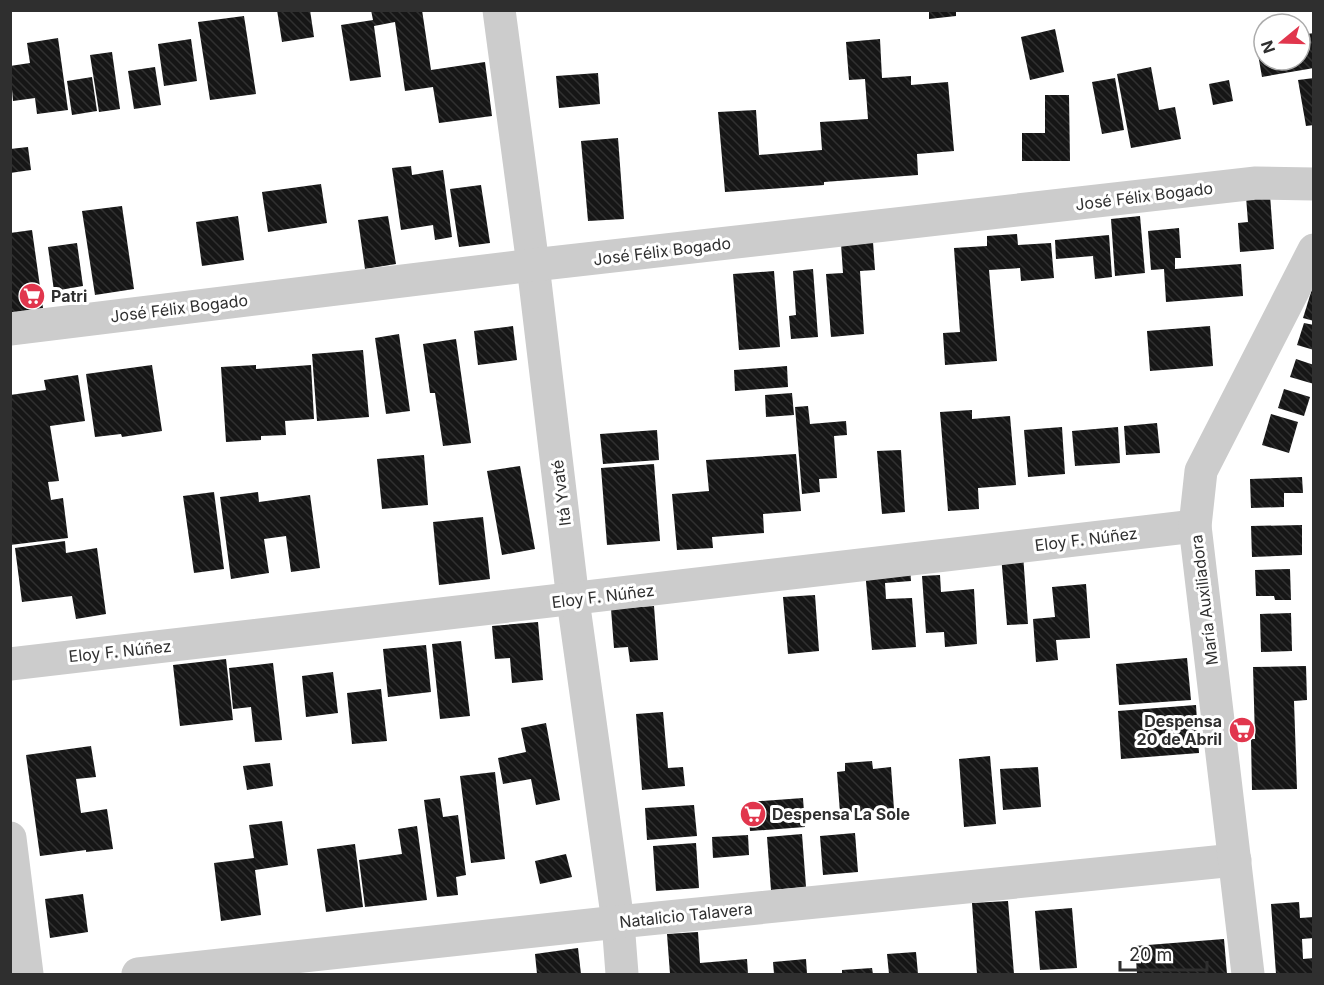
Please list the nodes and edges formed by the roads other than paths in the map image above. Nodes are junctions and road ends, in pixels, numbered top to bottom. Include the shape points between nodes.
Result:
1 (499, 10) edge
2 (1314, 184) edge
3 (1314, 250) edge
4 (533, 266) junction
5 (10, 329) edge
6 (1195, 526) junction
7 (573, 600) junction
8 (10, 664) edge
9 (10, 838) edge
10 (1235, 860) junction
11 (618, 922) junction
12 (27, 975) edge
13 (138, 975) edge
14 (622, 975) edge
15 (1248, 975) edge

1 - 4 street, Itá Yvaté
2 - 4 street, José Félix Bogado via 1256,183
3 - 6 street, María Auxiliadora via 1202,471
4 - 5 street, José Félix Bogado
4 - 7 street, Itá Yvaté
6 - 7 street, Eloy F. Núñez
6 - 10 street, María Auxiliadora
7 - 8 street, Eloy F. Núñez
7 - 11 street, Itá Yvaté
9 - 12 street
10 - 11 street, Natalicio Talavera
10 - 15 street, María Auxiliadora
11 - 13 street, Natalicio Talavera
11 - 14 street, Itá Yvaté

